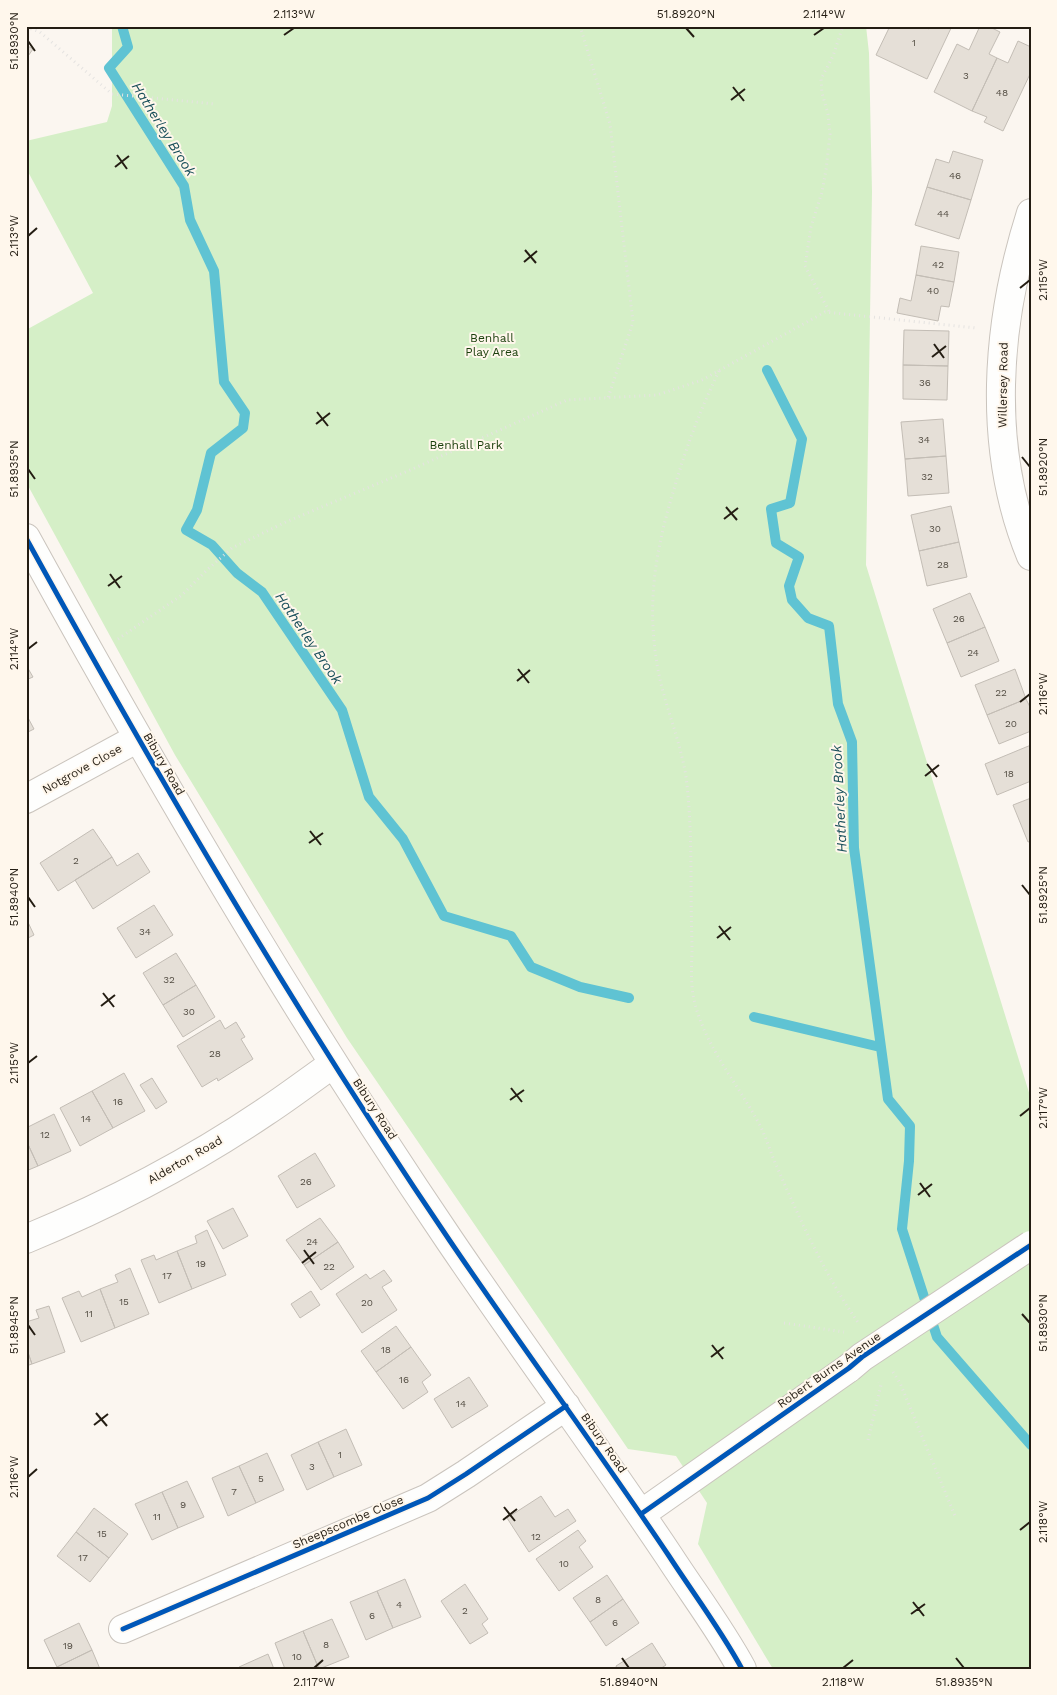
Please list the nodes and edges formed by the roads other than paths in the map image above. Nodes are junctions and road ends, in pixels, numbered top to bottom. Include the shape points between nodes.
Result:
1 (1031, 212) edge
2 (26, 538) edge
3 (1031, 556) edge
4 (138, 738) junction
5 (26, 799) edge
6 (333, 1064) junction
7 (26, 1239) edge
8 (1031, 1245) edge
9 (566, 1406) junction
10 (641, 1514) junction
11 (124, 1629) dead end
12 (742, 1669) edge

1 - 3 street, Willersey Road via 1016,266 1004,330 1001,407 1008,477
2 - 4 street, Bibury Road
4 - 5 street, Notgrove Close
4 - 6 street, Bibury Road via 233,902
6 - 7 street, Alderton Road via 264,1113 199,1153 107,1203
6 - 9 street, Bibury Road via 450,1241
8 - 10 street, Robert Burns Avenue, bridge via 855,1363
9 - 10 street, Bibury Road
9 - 11 street, Sheepscombe Close via 428,1498
10 - 12 street, Bibury Road

